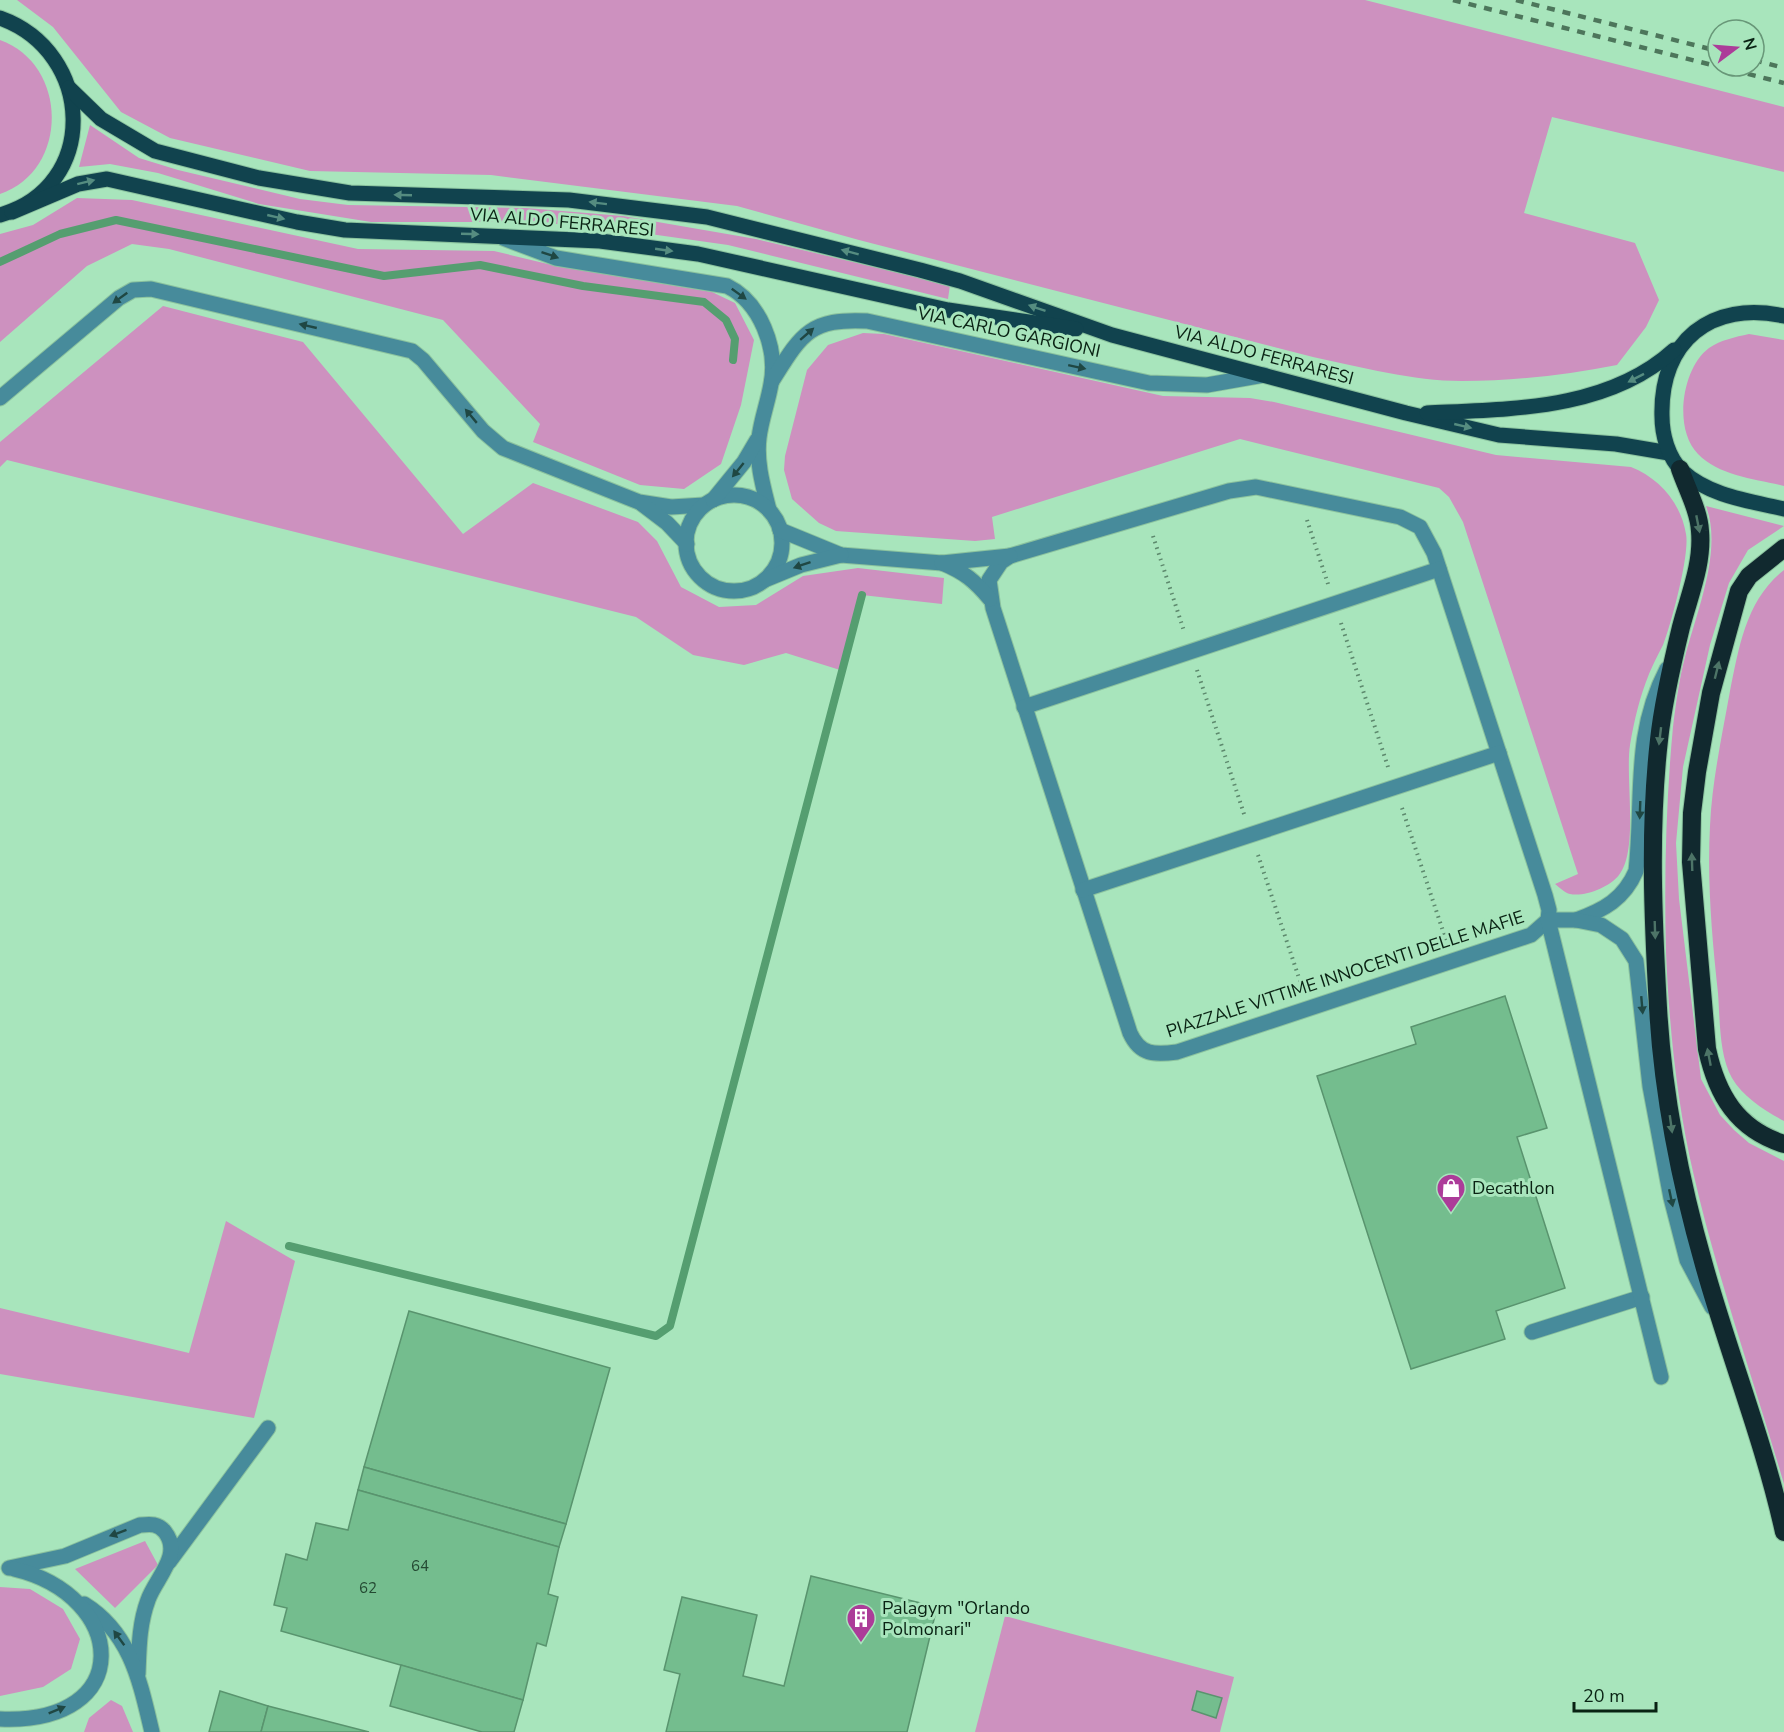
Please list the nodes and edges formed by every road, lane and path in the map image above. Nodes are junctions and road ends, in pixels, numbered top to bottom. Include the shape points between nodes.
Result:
1 (0, 18) edge
2 (69, 88) junction
3 (6, 213) edge
4 (495, 235) junction
5 (1784, 316) edge
6 (1112, 335) junction
7 (1682, 342) junction
8 (1264, 375) junction
9 (772, 381) junction
10 (0, 398) edge
11 (1406, 413) junction
12 (759, 437) junction
13 (1670, 453) junction
14 (1680, 469) junction
15 (1298, 495) junction
16 (639, 502) junction
17 (708, 503) junction
18 (1784, 509) edge
19 (769, 510) junction
20 (1146, 515) junction
21 (780, 530) junction
22 (687, 544) junction
23 (1784, 548) edge
24 (841, 555) junction
25 (1010, 556) junction
26 (942, 563) junction
27 (1439, 569) junction
28 (765, 580) junction
29 (991, 600) junction
30 (1334, 604) junction
31 (1191, 651) junction
32 (1675, 653) junction
33 (1024, 707) junction
34 (1499, 753) junction
35 (1395, 787) junction
36 (1251, 835) junction
37 (1083, 890) junction
38 (1548, 920) junction
39 (1576, 920) junction
40 (1452, 961) junction
41 (1309, 1008) junction
42 (1784, 1144) edge
43 (1642, 1297) junction
44 (1720, 1320) junction
45 (1532, 1332) dead end
46 (1662, 1377) dead end
47 (268, 1428) dead end
48 (1784, 1532) edge
49 (169, 1562) junction
50 (5, 1568) edge
51 (65, 1592) junction
52 (138, 1674) junction
53 (6, 1719) edge
54 (21, 1732) edge
55 (152, 1732) edge

1 - 2 main road, VIA ALDO FERRARESI via 19,25 45,45
2 - 3 main road, VIA ALDO FERRARESI via 74,112 63,162 42,190
6 -> 2 main road, VIA ALDO FERRARESI via 960,281 707,217 569,200 350,193 301,187 183,160 147,146 100,118
3 -> 4 main road, VIA ALDO FERRARESI via 78,184 107,179 345,230
4 -> 6 main road, VIA ALDO FERRARESI via 600,241 698,254 948,310
4 -> 9 street, VIA CARLO GARGIONI via 556,258 727,286 747,300 763,323
5 - 7 main road, VIA ALDO FERRARESI via 1747,312 1730,315 1697,329
6 - 8 main road, VIA ALDO FERRARESI
7 -> 11 main road, VIA ALDO FERRARESI via 1653,369 1615,388 1550,404
7 - 13 main road, VIA ALDO FERRARESI via 1667,372 1662,400
9 -> 8 street, VIA CARLO GARGIONI via 807,333 819,324 844,320 867,321 1149,383 1207,385
8 - 11 main road, VIA ALDO FERRARESI
9 - 12 street, VIA CARLO GARGIONI
16 -> 10 street via 515,454 493,441 412,351 151,289 133,290 119,298
11 -> 13 main road, VIA ALDO FERRARESI via 1499,435 1616,444
12 -> 17 street, VIA CARLO GARGIONI via 744,462
12 - 19 street, VIA CARLO GARGIONI via 758,459
13 - 14 main road, VIA ALDO FERRARESI
14 - 18 main road, VIA ALDO FERRARESI via 1710,489
14 -> 32 highway via 1700,528 1700,543
15 - 20 street, PIAZZALE VITTIME INNOCENTI DELLE MAFIE via 1244,488
15 - 27 street, PIAZZALE VITTIME INNOCENTI DELLE MAFIE via 1412,522 1420,527
15 - 30 path
16 - 17 street via 671,507
16 - 22 street
17 - 19 street via 733,495 747,497
17 - 22 street, VIA CARLO GARGIONI via 692,520
19 - 21 street, VIA CARLO GARGIONI
20 - 25 street, PIAZZALE VITTIME INNOCENTI DELLE MAFIE
20 - 31 path
21 - 24 street
21 - 28 street via 780,556
22 - 28 street via 693,568 711,585 723,590 745,590
42 -> 23 highway via 1742,1120 1713,1076 1707,1048 1691,837 1709,704 1732,611 1749,576
24 - 26 street
24 -> 28 street
25 - 26 street
25 - 29 street, PIAZZALE VITTIME INNOCENTI DELLE MAFIE via 989,580
26 - 29 street via 976,581
27 - 30 street
27 - 34 street, PIAZZALE VITTIME INNOCENTI DELLE MAFIE
29 - 33 street, PIAZZALE VITTIME INNOCENTI DELLE MAFIE
30 - 31 street
30 - 35 path
31 - 33 street
31 - 36 path
32 -> 39 street via 1658,686 1644,731 1636,871 1614,902
32 -> 44 highway via 1656,774 1654,904 1658,1010 1682,1184
33 - 37 street, PIAZZALE VITTIME INNOCENTI DELLE MAFIE
34 - 35 street
34 - 38 street, PIAZZALE VITTIME INNOCENTI DELLE MAFIE via 1545,895
35 - 36 street
35 - 40 path
36 - 37 street
36 - 41 path
37 - 41 street, PIAZZALE VITTIME INNOCENTI DELLE MAFIE via 1130,1033 1135,1046 1142,1051 1177,1052
38 - 39 street, PIAZZALE VITTIME INNOCENTI DELLE MAFIE
38 - 40 street, PIAZZALE VITTIME INNOCENTI DELLE MAFIE via 1531,935
38 - 43 street, PIAZZALE VITTIME INNOCENTI DELLE MAFIE
39 -> 44 street via 1611,931 1626,944 1636,961 1650,1086 1673,1208 1687,1260
40 - 41 street, PIAZZALE VITTIME INNOCENTI DELLE MAFIE
43 - 45 street
43 - 46 street, PIAZZALE VITTIME INNOCENTI DELLE MAFIE
44 - 48 highway via 1762,1446
47 - 49 street
49 -> 50 street via 169,1537 152,1523 65,1556
49 - 52 street via 148,1600 140,1633
50 - 51 street via 29,1573
52 -> 51 street via 131,1655 109,1625
53 -> 51 street via 59,1710 88,1694 96,1683 102,1655 96,1630
52 - 55 street
53 - 54 street

